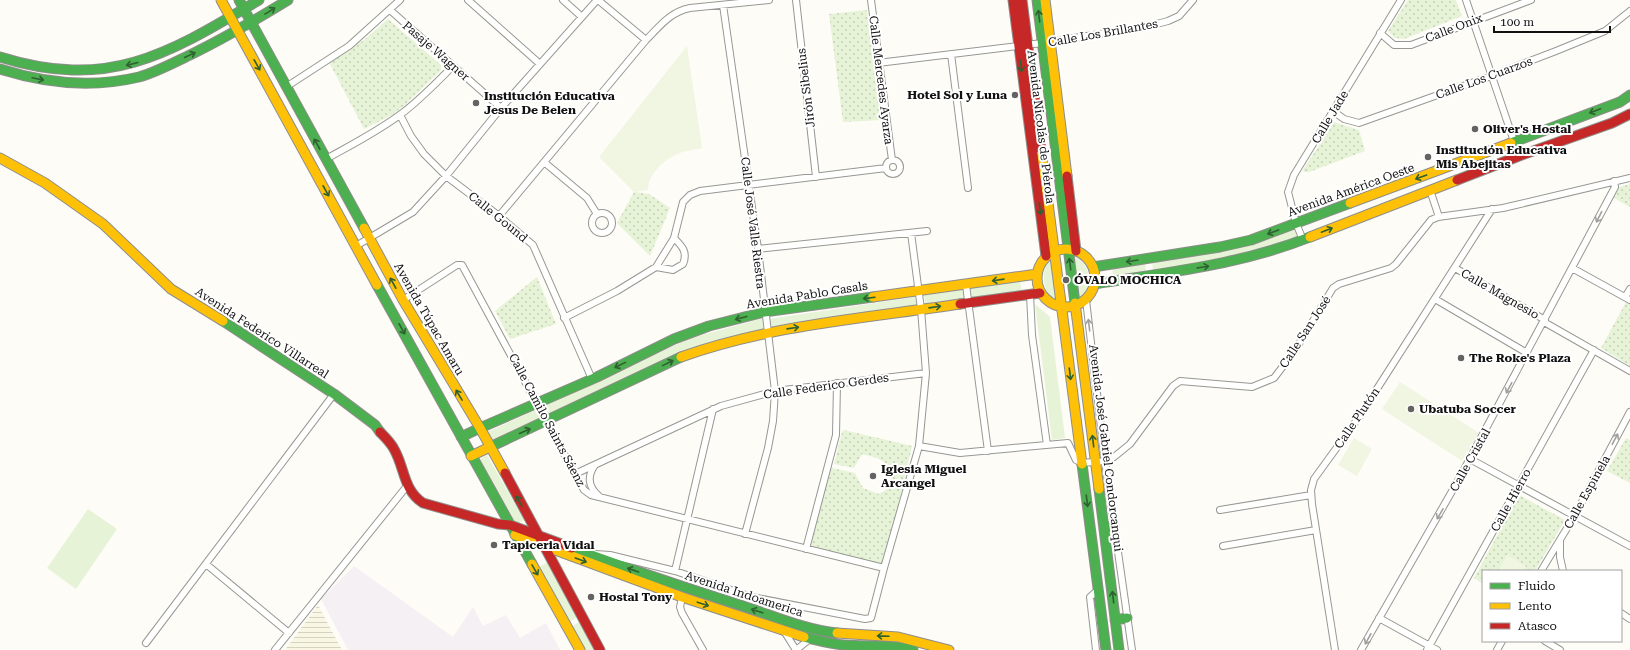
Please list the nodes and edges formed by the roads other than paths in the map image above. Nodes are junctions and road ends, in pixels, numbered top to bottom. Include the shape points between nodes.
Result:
1 (221, 0) edge
2 (239, 0) edge
3 (259, 0) edge
4 (288, 0) edge
5 (400, 0) edge
6 (468, 0) edge
7 (563, 0) edge
8 (597, 0) edge
9 (769, 0) edge
10 (796, 0) edge
11 (871, 0) edge
12 (1013, 0) edge
13 (1022, 0) edge
14 (1036, 0) edge
15 (1045, 0) edge
16 (1193, 0) edge
17 (1401, 0) edge
18 (1466, 0) edge
19 (1531, 0) edge
20 (723, 5) junction
21 (244, 9) junction
22 (390, 10) junction
23 (1630, 11) edge
24 (230, 16) junction
25 (582, 17) junction
26 (1473, 21) junction
27 (251, 23) junction
28 (238, 30) junction
29 (1380, 33) junction
30 (646, 40) junction
31 (1046, 43) junction
32 (1023, 46) junction
33 (161, 54) junction
34 (951, 54) junction
35 (3, 58) edge
36 (878, 62) junction
37 (540, 64) junction
38 (166, 66) junction
39 (453, 66) junction
40 (1, 69) edge
41 (89, 69) junction
42 (55, 70) junction
43 (1491, 76) junction
44 (54, 82) junction
45 (89, 83) junction
46 (286, 87) junction
47 (1630, 95) edge
48 (501, 108) junction
49 (1333, 111) junction
50 (1630, 114) edge
51 (400, 115) junction
52 (1515, 142) junction
53 (1519, 156) junction
54 (0, 158) edge
55 (326, 159) junction
56 (892, 160) junction
57 (544, 162) junction
58 (886, 168) junction
59 (446, 176) junction
60 (816, 176) junction
61 (1630, 178) edge
62 (1614, 182) junction
63 (748, 185) junction
64 (968, 188) dead end
65 (1430, 190) junction
66 (1042, 191) junction
67 (1492, 209) junction
68 (597, 214) dead end
69 (500, 216) junction
70 (1439, 217) junction
71 (1296, 223) junction
72 (927, 231) dead end
73 (911, 233) junction
74 (369, 238) junction
75 (674, 238) junction
76 (1303, 240) junction
77 (356, 246) junction
78 (758, 249) junction
79 (1072, 250) junction
80 (1054, 251) junction
81 (1046, 256) junction
82 (1148, 258) junction
83 (656, 267) junction
84 (1093, 267) junction
85 (1455, 268) junction
86 (1572, 268) junction
87 (1036, 274) junction
88 (1150, 275) junction
89 (1095, 284) junction
90 (966, 285) junction
91 (1630, 289) edge
92 (918, 291) junction
93 (1040, 293) junction
94 (1030, 295) junction
95 (1628, 298) edge
96 (1435, 299) junction
97 (403, 300) junction
98 (1086, 300) junction
99 (969, 302) junction
100 (1076, 306) junction
101 (1062, 308) junction
102 (920, 309) junction
103 (764, 312) junction
104 (564, 318) junction
105 (1544, 321) junction
106 (767, 332) junction
107 (1594, 350) junction
108 (1527, 353) junction
109 (1630, 372) edge
110 (926, 373) junction
111 (592, 379) junction
112 (837, 383) junction
113 (775, 391) junction
114 (334, 394) junction
115 (537, 403) junction
116 (713, 409) junction
117 (1630, 412) edge
118 (693, 418) junction
119 (547, 422) junction
120 (480, 428) junction
121 (708, 428) junction
122 (461, 437) junction
123 (1047, 445) junction
124 (919, 446) junction
125 (490, 447) junction
126 (988, 451) junction
127 (471, 456) junction
128 (1470, 459) junction
129 (1105, 461) junction
130 (1095, 462) junction
131 (1082, 463) junction
132 (596, 464) junction
133 (575, 474) junction
134 (1519, 485) junction
135 (407, 486) junction
136 (1311, 495) junction
137 (600, 498) junction
138 (1220, 510) dead end
139 (1575, 515) junction
140 (686, 519) junction
141 (498, 524) junction
142 (510, 525) junction
143 (1114, 526) junction
144 (1104, 528) junction
145 (1316, 530) junction
146 (745, 534) junction
147 (538, 535) junction
148 (516, 536) junction
149 (1560, 540) junction
150 (1629, 544) edge
151 (1223, 546) dead end
152 (544, 547) junction
153 (806, 549) junction
154 (581, 552) junction
155 (206, 564) junction
156 (884, 568) junction
157 (1542, 570) edge
158 (1563, 570) edge
159 (675, 571) junction
160 (1098, 590) junction
161 (682, 597) junction
162 (583, 618) junction
163 (1127, 618) junction
164 (1379, 618) junction
165 (1115, 620) junction
166 (567, 626) junction
167 (784, 630) junction
168 (289, 633) junction
169 (898, 637) junction
170 (811, 638) junction
171 (1547, 642) edge
172 (146, 643) dead end
173 (895, 648) edge
174 (1428, 648) edge
175 (275, 650) edge
176 (580, 650) edge
177 (600, 650) edge
178 (703, 650) edge
179 (796, 650) edge
180 (913, 650) edge
181 (948, 650) edge
182 (1096, 650) edge
183 (1106, 650) edge
184 (1119, 650) edge
185 (1132, 650) edge
186 (1335, 650) edge
187 (1361, 650) edge
188 (1437, 650) edge
189 (1560, 650) edge

1 - 24 main road
2 - 21 main road, Avenida Túpac Amaru
3 - 21 main road
27 -> 4 main road
5 - 22 street
6 - 37 street
7 - 25 street
8 - 25 street
8 - 30 street
9 - 20 street
10 - 60 street, Jirón Sibelius
11 - 36 street, Calle Mercedes Ayarza
12 - 32 main road, Avenida Nicolás de Piérola
13 - 32 main road, Avenida Nicolás de Piérola
31 -> 14 main road, Avenida Nicolás de Piérola
15 - 31 main road, Avenida Nicolás de Piérola
16 - 31 street, Calle Los Brillantes via 1179,16 1168,22
17 - 29 street, Calle Jade
18 - 26 street
19 - 26 street, Calle Onix
20 - 30 street via 678,10
20 - 63 street, Calle José Valle Riestra
21 - 24 main road
21 - 27 main road, Avenida Túpac Amaru
22 - 39 street, Pasaje Wagner
22 - 46 street via 349,46
23 - 43 street, Calle Los Cuarzos via 1606,31
24 - 28 main road
24 - 33 main road
25 - 37 street
26 - 29 street, Calle Onix via 1411,45 1394,45
26 - 43 street
27 - 28 main road
27 - 46 main road, Avenida Túpac Amaru
38 -> 28 main road
28 -> 77 main road
29 - 49 street, Calle Jade
30 - 57 street
31 - 32 street, Calle Los Brillantes
31 - 79 main road, Avenida Nicolás de Piérola
32 - 34 street, Calle Los Brillantes
32 -> 66 main road, Avenida Nicolás de Piérola
33 - 38 main road
33 -> 41 main road via 134,64
34 - 36 street, Calle Los Brillantes
34 - 64 street
35 - 40 main road
35 - 42 main road
36 - 56 street, Calle Mercedes Ayarza
37 - 48 street
38 - 45 main road via 138,77
39 - 48 street, Pasaje Wagner
39 - 51 street
40 -> 44 main road
41 - 42 main road
41 - 45 main road
42 - 44 main road
43 - 49 street, Calle Los Cuarzos via 1359,123 1344,119
43 - 52 street
44 - 45 main road
55 -> 46 main road, Avenida Túpac Amaru
47 -> 52 main road, Avenida América Oeste via 1620,102
48 - 59 street
49 - 71 street, Calle Jade via 1294,175 1288,192
50 - 53 main road via 1612,123
51 - 55 street
51 - 59 street, Calle Gound via 424,154
52 - 53 street
52 -> 71 main road, Avenida América Oeste
53 - 65 main road
54 - 114 main road, Avenida Federico Villarreal via 44,183 97,220 171,289 254,340
55 - 74 main road, Avenida Túpac Amaru
56 - 58 street
56 - 58 street via 900,167 898,171 891,174
57 - 68 street via 587,198
57 - 69 street
58 - 60 street
59 - 69 street, Calle Gound
59 - 74 street via 413,212
60 - 63 street
61 - 62 street, Calle San José
62 - 67 street, Calle San José
62 -> 86 street, Calle Cristal via 1615,187
63 - 75 street via 700,191 690,195 683,202
63 - 78 street, Calle José Valle Riestra
65 - 70 street
76 -> 65 main road
66 - 80 main road, Avenida Nicolás de Piérola
66 -> 81 main road, Avenida Nicolás de Piérola
67 - 70 street, Calle San José
67 - 85 street, Calle Plutón
69 - 104 street, Calle Gound via 533,244
70 - 129 street, Calle San José via 1431,220 1391,268 1333,288 1294,352 1274,378 1252,387 1180,381 1173,386 1130,444
71 - 76 street, Calle Jade
71 -> 82 main road, Avenida América Oeste via 1251,240
72 - 73 street
73 - 78 street
73 - 92 street
74 - 77 street
97 -> 74 main road, Avenida Túpac Amaru
75 - 83 street
75 - 83 street via 683,247 683,264 673,270
88 -> 76 main road via 1222,264
77 -> 122 main road
78 - 103 street, Calle José Valle Riestra
79 - 80 main road
79 - 84 main road via 1084,255
100 -> 79 main road, Avenida José Gabriel Condorcanqui
80 - 81 main road
80 - 101 main road, Avenida José Gabriel Condorcanqui
81 - 87 main road
82 -> 84 main road, Avenida América Oeste
82 - 88 main road
83 - 104 street via 617,291
84 - 89 main road
85 - 96 street, Calle Plutón
85 - 105 street, Calle Magnesio
86 - 95 street
86 - 105 street, Calle Cristal
87 -> 90 main road, Avenida Pablo Casals
87 - 93 main road
88 - 89 main road
89 - 98 main road
90 - 92 main road, Avenida Pablo Casals
90 - 99 street
91 - 95 street
92 - 102 street
92 -> 103 main road, Avenida Pablo Casals
93 - 94 main road
93 - 101 main road via 1052,304
94 - 99 main road
94 - 123 street via 1033,342
96 - 108 street
96 - 136 street, Calle Plutón via 1359,417 1314,479
97 - 115 street, Calle Camilo Saints Sáenz via 462,265
120 -> 97 main road, Avenida Túpac Amaru
98 - 100 main road
129 -> 98 street, Avenida José Gabriel Condorcanqui
102 -> 99 main road
99 - 126 street
100 - 101 main road
130 -> 100 main road, Avenida José Gabriel Condorcanqui
101 -> 131 main road, Avenida José Gabriel Condorcanqui
106 -> 102 main road
102 - 110 street
103 - 106 street, Calle José Valle Riestra
103 -> 111 main road, Avenida Pablo Casals via 686,334
104 - 111 street, Calle Gound
105 - 107 street, Calle Magnesio
105 - 108 street, Calle Cristal
106 - 113 street, Calle José Valle Riestra
119 -> 106 main road via 693,352
107 - 109 street, Calle Magnesio
107 - 134 street, Calle Hierro
108 -> 128 street, Calle Cristal
110 - 112 street, Calle Federico Gerdes
110 - 124 street
111 - 115 main road, Avenida Pablo Casals
112 - 113 street, Calle Federico Gerdes
112 - 153 street via 836,435
113 - 116 street, Calle Federico Gerdes
113 - 146 street, Calle José Valle Riestra via 768,448
114 - 135 main road, Avenida Federico Villarreal via 375,425 394,449
114 - 155 street
115 - 119 street, Calle Camilo Saints Sáenz
115 - 120 main road, Avenida Pablo Casals
116 - 118 street, Calle Federico Gerdes
116 - 121 street
139 -> 117 street, Calle Espinela
118 - 121 street via 703,420
118 - 132 street, Calle Federico Gerdes
125 -> 119 main road
119 - 133 street, Calle Camilo Saints Sáenz
120 - 122 main road, Avenida Pablo Casals
120 - 125 main road, Avenida Túpac Amaru
121 - 140 street
122 - 127 main road
123 - 126 street
123 - 131 street via 1068,443 1076,460
124 - 126 street via 960,453
124 - 156 street
125 - 127 main road
147 -> 125 main road, Avenida Túpac Amaru
127 - 142 main road
128 - 134 street
128 -> 164 street, Calle Cristal
129 - 130 street, Calle San José
129 - 143 street, Avenida José Gabriel Condorcanqui
130 - 131 street, Calle San José
130 - 144 main road, Avenida José Gabriel Condorcanqui
131 -> 160 main road, Avenida José Gabriel Condorcanqui
132 - 133 street, Calle Federico Gerdes
132 - 137 street via 589,478 590,486
133 - 137 street, Calle Camilo Saints Sáenz via 584,490
134 - 139 street
134 - 174 street, Calle Hierro
135 - 141 main road, Avenida Federico Villarreal via 423,503
135 - 168 street
136 - 138 street
136 - 145 street, Calle Plutón
137 - 140 street, Calle Camilo Saints Sáenz
139 - 149 street, Calle Espinela
139 - 150 street
140 - 146 street, Calle Camilo Saints Sáenz
140 - 159 street
141 - 142 main road, Avenida Federico Villarreal
141 - 148 main road, Avenida Federico Villarreal
142 - 147 main road, Avenida Federico Villarreal
142 - 148 main road
143 - 144 main road
143 - 163 street, Avenida José Gabriel Condorcanqui
165 -> 144 main road, Avenida José Gabriel Condorcanqui
145 - 151 street
145 - 186 street, Calle Plutón
146 - 153 street, Calle Camilo Saints Sáenz
147 - 152 main road, Avenida Túpac Amaru
147 - 154 main road, Avenida Indoamerica
148 - 152 main road, Avenida Federico Villarreal
148 -> 166 main road
149 - 157 street, Calle Espinela
149 - 158 street
152 -> 161 main road, Avenida Indoamerica
152 - 162 main road, Avenida Túpac Amaru
153 - 156 street, Calle Camilo Saints Sáenz
154 - 159 street via 610,555
169 -> 154 main road, Avenida Indoamerica via 827,632
155 - 168 street
155 - 172 street
156 - 159 street via 871,618 865,619 752,597
160 - 182 street via 1090,597
160 - 183 main road, Avenida José Gabriel Condorcanqui
161 -> 167 main road, Avenida Indoamerica
161 - 178 street via 682,613
162 - 166 main road
162 - 177 main road, Avenida Túpac Amaru
163 - 165 main road
163 - 185 street, Avenida José Gabriel Condorcanqui
164 - 174 street
164 -> 187 street, Calle Cristal
165 - 184 main road, Avenida José Gabriel Condorcanqui
166 - 176 main road
167 - 170 main road, Avenida Indoamerica
167 - 179 street
168 - 175 street
169 - 173 street
169 - 181 main road, Avenida Indoamerica
170 - 173 main road, Avenida Indoamerica via 845,645
170 - 179 street
171 - 189 street
173 - 180 main road, Avenida Indoamerica
174 - 188 street

